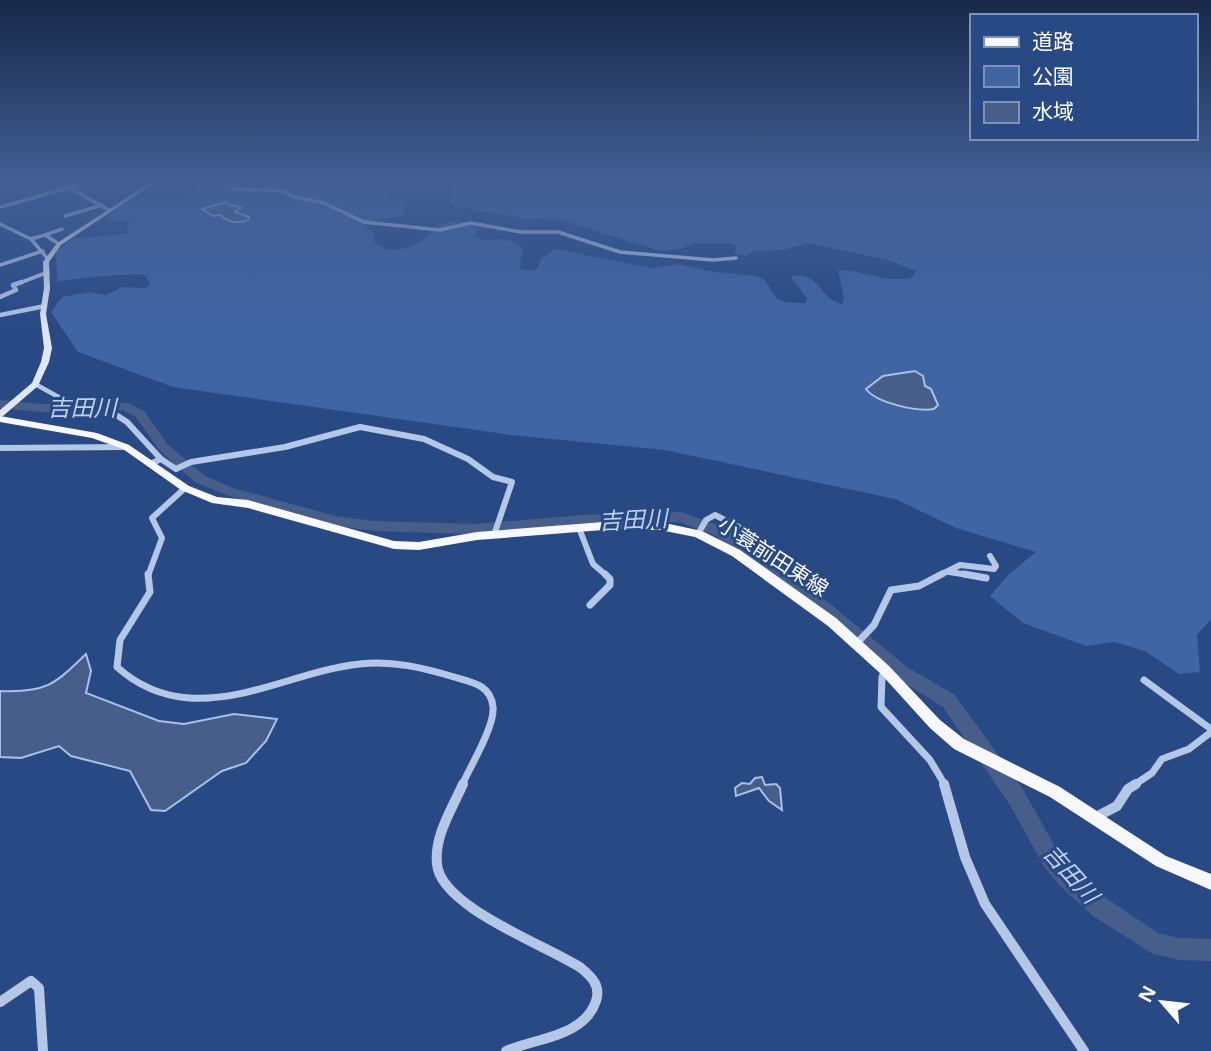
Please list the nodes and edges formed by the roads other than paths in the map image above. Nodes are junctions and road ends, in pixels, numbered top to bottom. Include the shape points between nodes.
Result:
1 (16, 231) edge
2 (56, 231) edge
3 (81, 231) edge
4 (516, 231) edge
5 (45, 235) junction
6 (31, 239) junction
7 (59, 244) junction
8 (45, 254) junction
9 (736, 258) dead end
10 (0, 265) edge
11 (48, 272) junction
12 (0, 297) edge
13 (45, 306) junction
14 (0, 315) edge
15 (35, 384) junction
16 (94, 405) dead end
17 (110, 411) dead end
18 (3, 414) edge
19 (125, 447) junction
20 (0, 448) edge
21 (161, 459) junction
22 (150, 464) junction
23 (185, 488) junction
24 (579, 528) junction
25 (700, 532) junction
26 (748, 532) dead end
27 (495, 534) junction
28 (990, 556) dead end
29 (949, 572) junction
30 (986, 578) dead end
31 (590, 605) dead end
32 (860, 640) junction
33 (886, 670) junction
34 (1144, 680) dead end
35 (1211, 730) edge
36 (1094, 818) junction
37 (1211, 882) edge
38 (0, 1002) edge
39 (43, 1051) edge
40 (506, 1051) edge
41 (1084, 1051) edge

1 - 6 street
2 - 5 street
3 - 7 street
4 - 9 street via 558,232 620,252
5 - 6 street
5 - 7 street
6 - 8 street
7 - 8 street
8 - 10 street
8 - 11 street
11 - 12 street via 13,285 16,290
11 - 13 street
13 - 14 street
13 - 15 street via 48,348
15 - 16 street via 64,400
15 - 18 street
17 - 21 street via 127,422
18 - 19 main road, 小蓑前田東線
19 - 20 street
19 - 22 main road, 小蓑前田東線
21 - 22 street
21 - 27 street via 176,469 360,427 413,437 512,482
22 - 23 main road, 小蓑前田東線
23 - 27 main road, 小蓑前田東線 via 394,545 419,546
23 - 40 street via 152,519 162,538 148,575 150,592 120,640 117,667 126,677 158,692 190,698 238,693 358,664 385,663 445,674 489,691 493,715 440,835 438,874 466,904 575,964 596,982 598,995 581,1022
24 - 25 main road, 小蓑前田東線 via 660,526
24 - 27 main road, 小蓑前田東線
24 - 31 street via 593,564 611,584
25 - 26 street via 715,514
25 - 32 main road, 小蓑前田東線
28 - 29 street via 995,569 960,565
29 - 30 street
29 - 32 street via 919,586 891,590 874,625
32 - 33 main road, 小蓑前田東線
33 - 36 main road, 小蓑前田東線 via 935,724 960,744 1055,792
33 - 41 street via 881,708 940,776 953,804 973,881 985,904
34 - 35 street
35 - 36 street via 1189,749 1162,759 1152,773 1128,789 1117,806
36 - 37 main road, 小蓑前田東線 via 1161,861
38 - 39 street via 31,981 39,988

